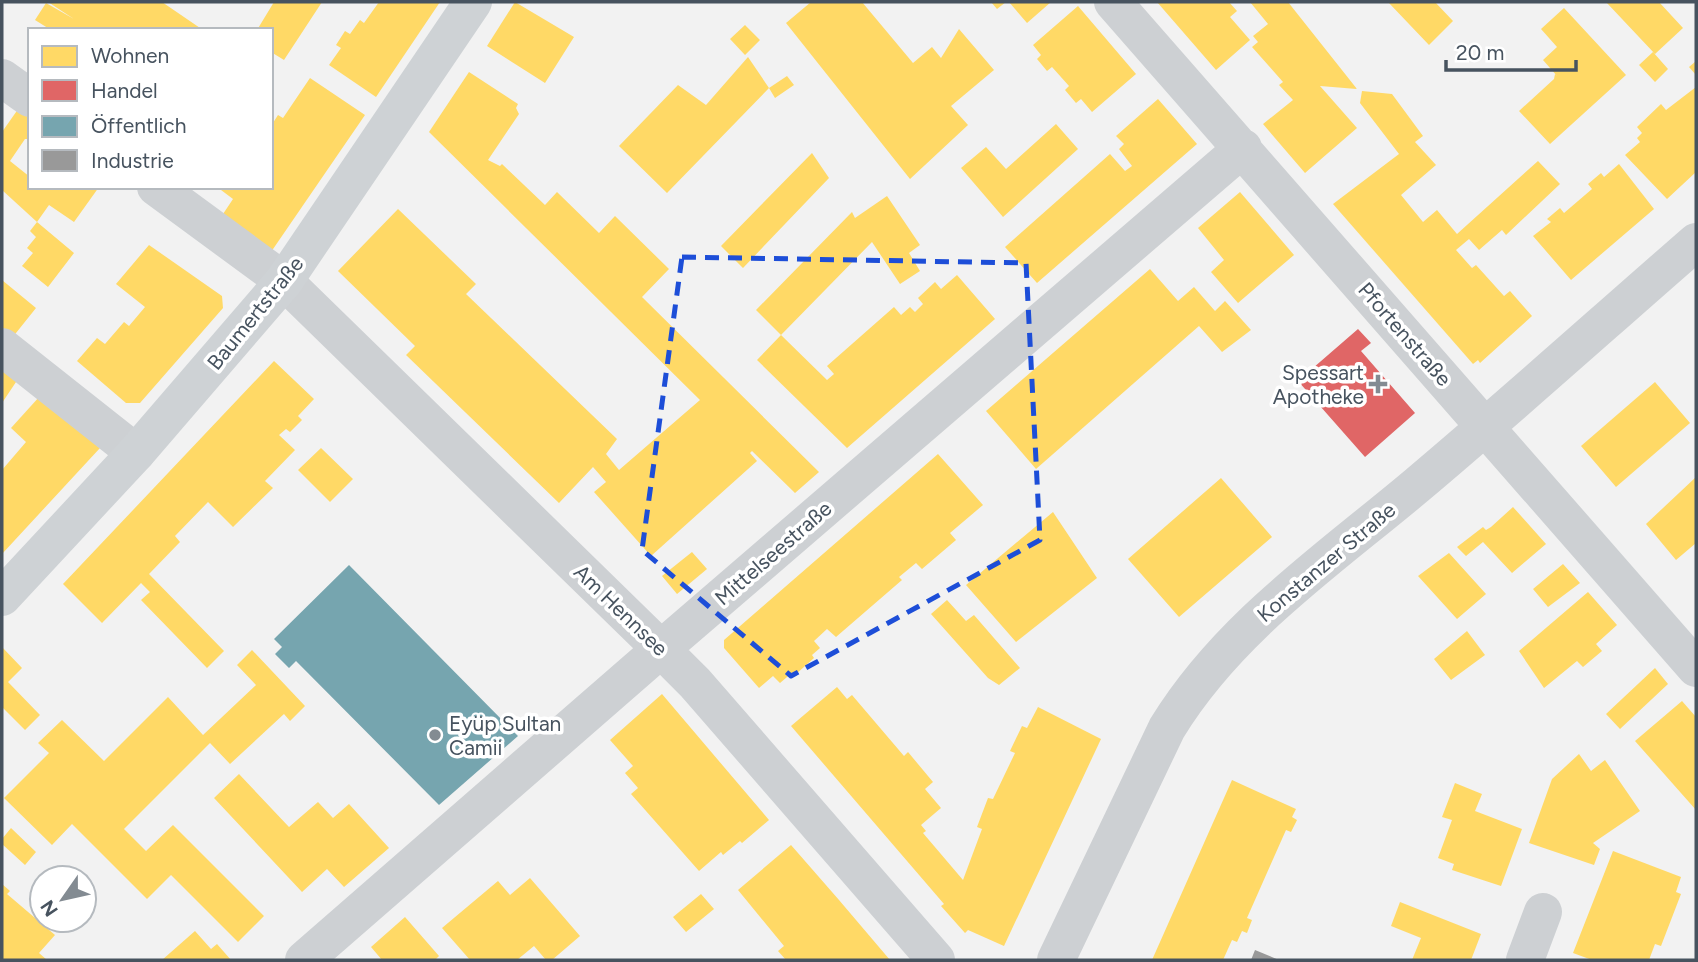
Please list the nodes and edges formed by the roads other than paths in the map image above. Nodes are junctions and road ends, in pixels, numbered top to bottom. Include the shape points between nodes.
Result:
1 (473, 2) edge
2 (1113, 2) edge
3 (2, 78) edge
4 (28, 97) edge
5 (1243, 148) junction
6 (159, 189) edge
7 (1696, 242) edge
8 (284, 281) junction
9 (2, 347) edge
10 (1485, 426) junction
11 (136, 453) junction
12 (2, 597) edge
13 (661, 649) junction
14 (1696, 668) edge
15 (1543, 912) dead end
16 (304, 960) edge
17 (936, 960) edge
18 (1056, 960) edge
19 (1525, 960) edge

1 - 8 street, Baumertstraße
2 - 5 street, Pfortenstraße
3 - 4 street
5 - 10 street, Pfortenstraße
5 - 13 street, Mittelseestraße
6 - 8 street, Am Hennsee
7 - 10 street, Konstanzer Straße
8 - 11 street, Baumertstraße
8 - 13 street, Am Hennsee
9 - 11 street
10 - 14 street, Pfortenstraße
10 - 18 street, Konstanzer Straße via 1272,606 1186,696
11 - 12 street, Baumertstraße
13 - 16 street, Mittelseestraße
13 - 17 street, Am Hennsee
15 - 19 street

